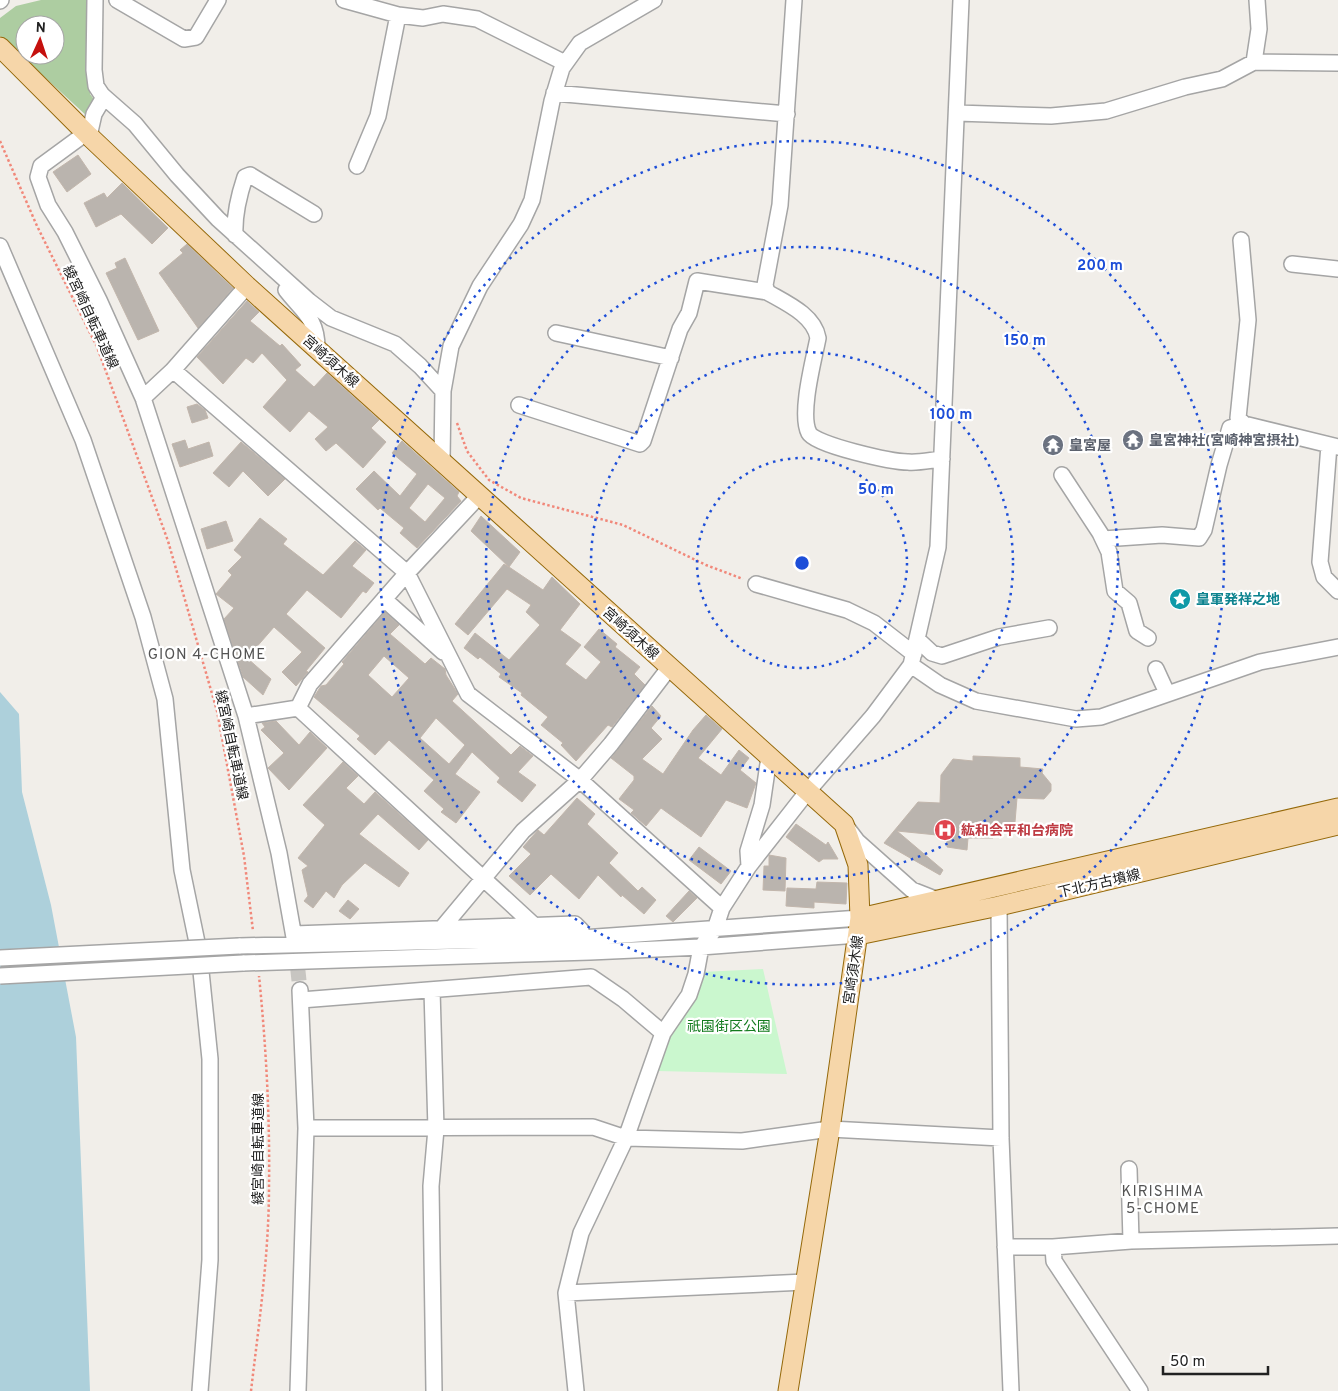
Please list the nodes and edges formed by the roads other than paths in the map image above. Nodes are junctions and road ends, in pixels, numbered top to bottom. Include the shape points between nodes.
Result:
1 (95, 0) edge
2 (117, 0) edge
3 (218, 0) edge
4 (344, 0) edge
5 (654, 0) edge
6 (794, 0) edge
7 (961, 0) edge
8 (1257, 0) edge
9 (398, 15) junction
10 (0, 47) edge
11 (1254, 62) junction
12 (565, 63) junction
13 (1338, 63) edge
14 (554, 93) junction
15 (104, 97) junction
16 (957, 113) junction
17 (787, 114) junction
18 (88, 135) junction
19 (357, 166) dead end
20 (314, 214) dead end
21 (236, 235) junction
22 (1241, 240) dead end
23 (0, 246) edge
24 (1292, 264) dead end
25 (1338, 268) edge
26 (284, 279) junction
27 (247, 286) junction
28 (767, 292) junction
29 (556, 333) dead end
30 (317, 348) junction
31 (671, 358) junction
32 (173, 370) junction
33 (443, 391) junction
34 (144, 398) junction
35 (519, 405) dead end
36 (1244, 424) junction
37 (1333, 446) edge
38 (942, 459) junction
39 (442, 460) junction
40 (1062, 475) dead end
41 (480, 494) junction
42 (1103, 539) junction
43 (407, 573) junction
44 (756, 584) road end
45 (1338, 591) edge
46 (384, 599) junction
47 (1049, 628) dead end
48 (1148, 638) dead end
49 (1338, 646) edge
50 (914, 653) junction
51 (450, 658) junction
52 (669, 668) junction
53 (1156, 669) dead end
54 (1166, 693) junction
55 (298, 708) junction
56 (246, 716) junction
57 (769, 757) junction
58 (580, 780) junction
59 (807, 792) junction
60 (1338, 808) edge
61 (844, 824) junction
62 (1338, 825) edge
63 (750, 866) junction
64 (484, 877) junction
65 (940, 901) junction
66 (999, 906) junction
67 (722, 908) junction
68 (859, 926) junction
69 (536, 927) junction
70 (442, 928) junction
71 (715, 929) junction
72 (582, 938) junction
73 (700, 947) junction
74 (590, 952) junction
75 (0, 958) edge
76 (0, 976) edge
77 (591, 978) junction
78 (432, 990) junction
79 (664, 1033) junction
80 (306, 1128) junction
81 (830, 1128) junction
82 (436, 1129) junction
83 (626, 1138) junction
84 (1001, 1138) junction
85 (1129, 1169) dead end
86 (1338, 1236) edge
87 (1131, 1241) junction
88 (1005, 1247) junction
89 (1053, 1247) junction
90 (805, 1282) junction
91 (566, 1293) junction
92 (200, 1391) edge
93 (298, 1391) edge
94 (434, 1391) edge
95 (576, 1391) edge
96 (788, 1391) edge
97 (1011, 1391) edge
98 (1140, 1391) edge

1 - 15 street via 96,86
2 - 3 street via 184,38 196,37
4 - 9 street
5 - 12 street via 580,43
6 - 17 street
7 - 16 street
8 - 11 street via 1259,29
9 - 12 street via 423,18 443,14 477,19
9 - 19 street via 378,116
10 - 18 main road, 宮崎須木線
11 - 13 street
11 - 16 street via 1222,79 1185,86 1106,111 1051,116
12 - 14 street
14 - 17 street
14 - 33 street via 532,200 521,224 480,286 451,346
15 - 18 street via 94,114
15 - 21 street via 135,124 177,175
16 - 38 street
17 - 28 street via 780,205 765,285
18 - 27 main road, 宮崎須木線
18 - 34 street via 41,166 38,177 48,205 99,300
20 - 21 street via 250,175 243,185 235,221
21 - 26 street
22 - 36 street via 1248,320 1238,418
23 - 92 street via 83,440 143,617 165,699 182,870 199,952 210,1059 210,1260
24 - 25 street
26 - 30 street via 285,287 317,332
26 - 33 street via 331,318 395,344
27 - 30 main road, 宮崎須木線
27 - 32 street
28 - 31 street via 697,281 689,313
28 - 38 street via 807,318 816,329 818,338 806,399 807,425 814,439 854,452 907,462
29 - 31 street
30 - 39 main road, 宮崎須木線
31 - 35 street via 640,444
32 - 34 street
32 - 43 street
33 - 39 street
34 - 56 street
36 - 37 street
36 - 42 street via 1230,428 1204,530 1199,538
37 - 45 street via 1320,562 1324,577
38 - 50 street via 938,547
39 - 41 main road, 宮崎須木線
40 - 42 street
41 - 43 street
41 - 52 main road, 宮崎須木線
42 - 48 street via 1109,552 1115,591 1129,603 1137,631
43 - 46 street
43 - 51 street
44 - 50 street via 847,610 874,623
46 - 51 street
46 - 55 street via 310,684
47 - 50 street via 999,637 942,656
49 - 54 street via 1260,662
50 - 54 street via 940,685 976,701 1076,719 1101,717
50 - 59 street via 873,716
51 - 58 street via 468,694
52 - 57 main road, 宮崎須木線
52 - 58 street
53 - 54 street
55 - 56 street
55 - 64 street
56 - 70 street via 279,853 295,938
57 - 59 main road, 宮崎須木線
57 - 63 street via 762,805 748,851
58 - 64 street via 523,831
58 - 67 street
59 - 61 main road, 宮崎須木線
59 - 63 street
60 - 65 main road, 下北方古墳線
61 - 65 street via 857,841 912,890
61 - 68 main road, 宮崎須木線 via 858,865
62 - 66 main road, 下北方古墳線
63 - 67 street
64 - 69 street
64 - 70 street
65 - 68 main road, 下北方古墳線
66 - 68 main road, 下北方古墳線
66 - 84 street
67 - 71 street
68 - 71 street
68 - 73 street
68 - 81 main road, 宮崎須木線
69 - 70 street
69 - 72 street via 575,924 581,930
71 - 72 street
71 - 73 street
72 - 75 street, bridge via 239,946
73 - 74 street
73 - 79 street via 689,995
74 - 76 street, bridge via 243,963
74 - 77 street
77 - 78 street
77 - 79 street
78 - 80 street via 301,995
78 - 82 street
79 - 83 street
80 - 82 street
80 - 93 street
81 - 83 street via 742,1141
81 - 84 street
81 - 90 main road, 宮崎須木線
82 - 83 street via 593,1127
82 - 94 street via 431,1186
83 - 91 street via 581,1233
84 - 88 street
85 - 87 street
86 - 87 street
87 - 89 street
88 - 89 street
88 - 97 street
89 - 98 street via 1054,1261
90 - 91 street
90 - 96 main road, 宮崎須木線
91 - 95 street

